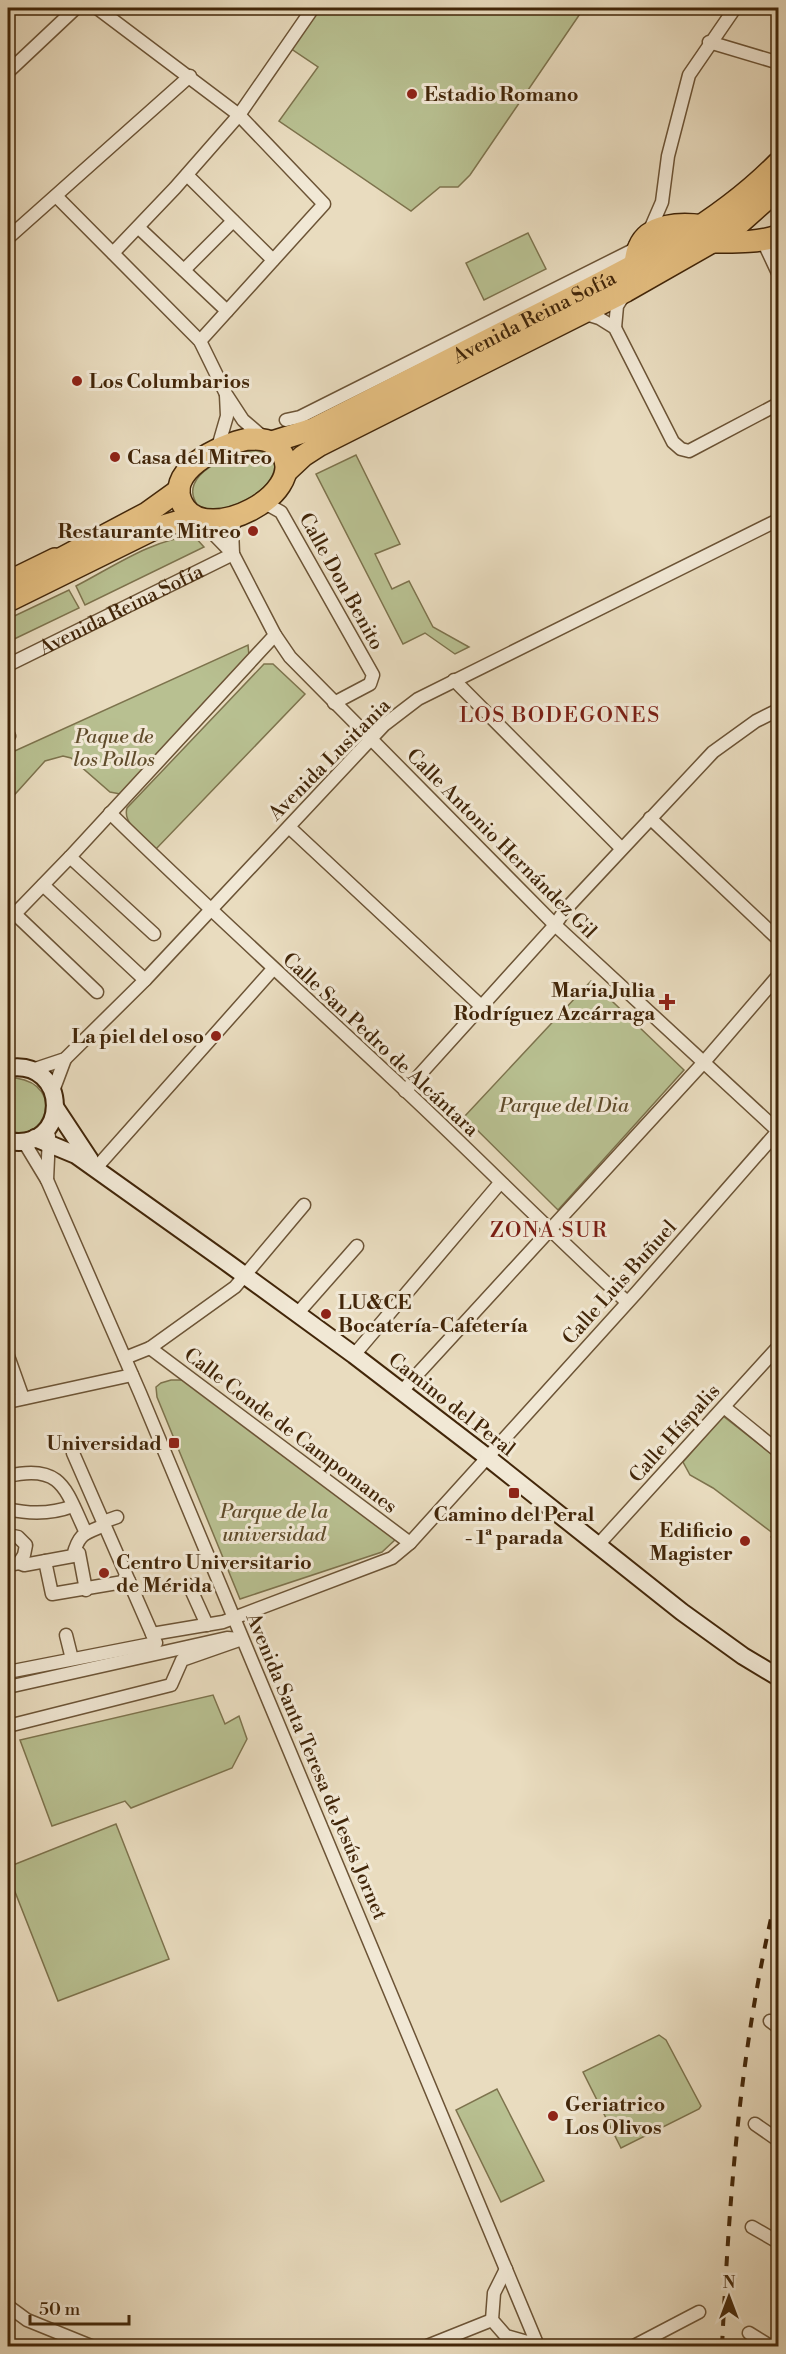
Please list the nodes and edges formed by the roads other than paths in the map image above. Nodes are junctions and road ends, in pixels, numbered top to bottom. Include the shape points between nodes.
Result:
1 (76, 8) edge
2 (97, 8) edge
3 (313, 8) edge
4 (735, 8) edge
5 (709, 42) junction
6 (778, 59) edge
7 (8, 72) edge
8 (190, 76) junction
9 (239, 115) junction
10 (778, 163) edge
11 (187, 175) junction
12 (778, 189) edge
13 (56, 196) junction
14 (684, 219) junction
15 (233, 220) junction
16 (139, 228) junction
17 (8, 238) edge
18 (771, 238) edge
19 (640, 249) junction
20 (112, 253) junction
21 (273, 260) junction
22 (184, 270) junction
23 (778, 273) edge
24 (626, 291) junction
25 (227, 311) junction
26 (583, 314) junction
27 (615, 328) junction
28 (200, 341) junction
29 (226, 394) junction
30 (778, 404) edge
31 (286, 420) dead end
32 (268, 440) junction
33 (218, 447) junction
34 (287, 471) junction
35 (179, 490) junction
36 (263, 502) junction
37 (238, 516) junction
38 (197, 518) junction
39 (778, 520) edge
40 (151, 521) junction
41 (233, 554) junction
42 (8, 582) edge
43 (8, 587) edge
44 (8, 601) edge
45 (8, 608) edge
46 (275, 635) junction
47 (8, 665) edge
48 (454, 681) junction
49 (334, 703) junction
50 (778, 710) edge
51 (370, 740) junction
52 (110, 813) junction
53 (650, 818) junction
54 (289, 827) junction
55 (621, 848) junction
56 (70, 857) junction
57 (43, 885) junction
58 (210, 910) junction
59 (11, 918) edge
60 (555, 925) junction
61 (154, 934) dead end
62 (778, 939) edge
63 (273, 969) junction
64 (778, 976) edge
65 (145, 980) junction
66 (97, 992) dead end
67 (482, 1007) junction
68 (65, 1059) junction
69 (704, 1062) junction
70 (16, 1066) edge
71 (405, 1091) junction
72 (54, 1099) junction
73 (778, 1131) edge
74 (26, 1140) edge
75 (96, 1168) junction
76 (47, 1180) junction
77 (500, 1183) junction
78 (304, 1205) dead end
79 (549, 1230) junction
80 (357, 1246) dead end
81 (244, 1275) junction
82 (627, 1302) junction
83 (297, 1314) junction
84 (778, 1347) edge
85 (150, 1348) junction
86 (354, 1355) junction
87 (8, 1356) edge
88 (125, 1358) junction
89 (132, 1375) junction
90 (402, 1391) junction
91 (23, 1398) junction
92 (8, 1402) edge
93 (724, 1407) junction
94 (778, 1451) edge
95 (73, 1453) dead end
96 (487, 1457) junction
97 (8, 1476) edge
98 (73, 1506) junction
99 (8, 1509) edge
100 (117, 1516) dead end
101 (104, 1524) junction
102 (86, 1533) junction
103 (8, 1535) edge
104 (410, 1543) junction
105 (598, 1545) junction
106 (73, 1556) junction
107 (45, 1561) junction
108 (13, 1564) edge
109 (138, 1567) dead end
110 (127, 1576) junction
111 (189, 1585) dead end
112 (86, 1590) junction
113 (234, 1618) junction
114 (207, 1625) junction
115 (152, 1634) junction
116 (66, 1635) dead end
117 (242, 1639) junction
118 (166, 1652) junction
119 (72, 1659) junction
120 (178, 1668) junction
121 (8, 1672) edge
122 (778, 1677) edge
123 (8, 1687) edge
124 (8, 1726) edge
125 (755, 2124) dead end
126 (778, 2140) edge
127 (752, 2227) dead end
128 (778, 2242) edge
129 (506, 2269) junction
130 (8, 2306) edge
131 (699, 2312) dead end
132 (492, 2320) junction
133 (750, 2333) dead end
134 (91, 2346) edge
135 (427, 2346) edge
136 (538, 2346) edge
137 (634, 2346) edge
138 (770, 2346) edge

1 - 7 street
2 - 8 street
3 - 9 street
4 - 5 street
5 - 6 street via 776,62
5 - 14 street via 689,75 668,156
8 - 9 street
8 - 13 street
9 - 11 street
9 - 21 street via 324,204
10 - 14 highway, Avenida Reina Sofía via 730,207
11 - 15 street
11 - 16 street
12 - 14 highway, Avenida Reina Sofía via 741,222
13 - 17 street
13 - 20 street
14 - 18 highway
14 - 19 highway, Avenida Reina Sofía
14 - 19 highway
14 - 24 highway, Avenida Reina Sofía
15 - 21 street
15 - 22 street
16 - 20 street
16 - 22 street
18 - 23 street
19 - 31 street, Avenida Reina Sofía via 300,417
19 - 32 highway, Avenida Reina Sofía via 314,429
20 - 28 street
21 - 25 street
22 - 25 street
24 - 26 highway, Avenida Reina Sofía
24 - 27 street via 617,306
25 - 28 street
26 - 27 street
26 - 34 highway, Avenida Reina Sofía via 320,445
27 - 30 street via 681,449 689,451
28 - 29 street
29 - 32 street via 243,420
29 - 33 street via 227,416
32 - 33 highway via 248,439
32 - 34 highway via 280,448
33 - 35 highway via 187,471
34 - 36 highway via 284,481
35 - 38 highway via 186,509
35 - 40 highway
36 - 37 highway
36 - 49 street, Calle Don Benito via 281,512 372,675 370,684
37 - 38 highway via 218,521
37 - 41 street, Calle Antonio Hernández Gil via 232,529
38 - 40 highway
38 - 41 street, Calle Antonio Hernández Gil
39 - 48 street, Avenida Lusitania
40 - 42 highway
40 - 43 highway
40 - 44 highway
40 - 45 highway
41 - 46 street, Calle Antonio Hernández Gil
41 - 47 street, Avenida Reina Sofía
46 - 49 street, Calle Antonio Hernández Gil via 290,657
46 - 52 street
48 - 51 street, Avenida Lusitania via 418,699
48 - 55 street
49 - 51 street, Calle Antonio Hernández Gil
50 - 53 street via 713,752
51 - 54 street, Avenida Lusitania
51 - 60 street, Calle Antonio Hernández Gil
52 - 56 street
52 - 58 street, Calle San Pedro de Alcántara
53 - 55 street
53 - 62 street
54 - 58 street, Avenida Lusitania
54 - 67 street
55 - 60 street
56 - 57 street
56 - 61 street
57 - 59 street
57 - 65 street
58 - 63 street, Calle San Pedro de Alcántara
58 - 65 street, Avenida Lusitania
59 - 66 street
60 - 67 street
60 - 69 street, Calle Antonio Hernández Gil
63 - 71 street, Calle San Pedro de Alcántara
63 - 75 street
64 - 69 street
65 - 68 street, Avenida Lusitania
67 - 71 street
68 - 70 street, Avenida Lusitania
68 - 72 street, Avenida Lusitania
69 - 73 street, Calle Antonio Hernández Gil
69 - 79 street
70 - 72 street, Camino del Peral via 46,1079
71 - 77 street, Calle San Pedro de Alcántara
72 - 74 street via 54,1117
72 - 75 street, Camino del Peral
73 - 82 street, Calle Luis Buñuel
74 - 75 street, Camino del Peral via 76,1155
74 - 76 street, Avenida Santa Teresa de Jesús Jornet
74 - 76 street, Avenida Santa Teresa de Jesús Jornet
75 - 81 street, Camino del Peral
76 - 88 street, Avenida Santa Teresa de Jesús Jornet
77 - 79 street, Calle San Pedro de Alcántara
77 - 86 street
78 - 81 street
79 - 82 street, Calle San Pedro de Alcántara
79 - 90 street
80 - 83 street
81 - 83 street, Camino del Peral
81 - 85 street via 235,1287
82 - 96 street, Calle Luis Buñuel
83 - 86 street, Camino del Peral
84 - 93 street, Calle Híspalis
85 - 88 street
85 - 104 street, Calle Conde de Campomanes
86 - 90 street, Camino del Peral
87 - 91 street
88 - 89 street, Avenida Santa Teresa de Jesús Jornet
89 - 91 street
89 - 113 street, Avenida Santa Teresa de Jesús Jornet
90 - 96 street, Camino del Peral
91 - 92 street
93 - 94 street
93 - 105 street, Calle Híspalis
95 - 101 street
96 - 104 street, Calle Luis Buñuel
96 - 105 street, Camino del Peral
97 - 98 street via 47,1474 62,1484
98 - 99 street via 26,1513
98 - 102 street
100 - 101 street
101 - 102 street
101 - 110 street
102 - 106 street via 77,1541
103 - 108 street via 18,1537 26,1545 24,1555
104 - 113 street, Calle Luis Buñuel via 392,1558
105 - 122 street, Camino del Peral via 682,1612
106 - 107 street
106 - 112 street via 79,1553
107 - 108 street
107 - 112 street via 51,1594
109 - 110 street
110 - 112 street
110 - 115 street
111 - 114 street
113 - 114 street, Calle Luis Buñuel
113 - 117 street, Avenida Santa Teresa de Jesús Jornet
114 - 115 street, Calle Luis Buñuel
115 - 119 street via 156,1643
116 - 119 street
117 - 118 street via 227,1638
117 - 120 street via 182,1660
117 - 129 street, Avenida Santa Teresa de Jesús Jornet
118 - 120 street via 176,1659
118 - 123 street
119 - 121 street
120 - 124 street via 171,1685
125 - 126 street
127 - 128 street
129 - 132 street via 495,2293
129 - 136 street, Avenida Santa Teresa de Jesús Jornet
130 - 134 street via 27,2320
131 - 137 street
132 - 135 street
132 - 136 street via 506,2336
133 - 138 street

